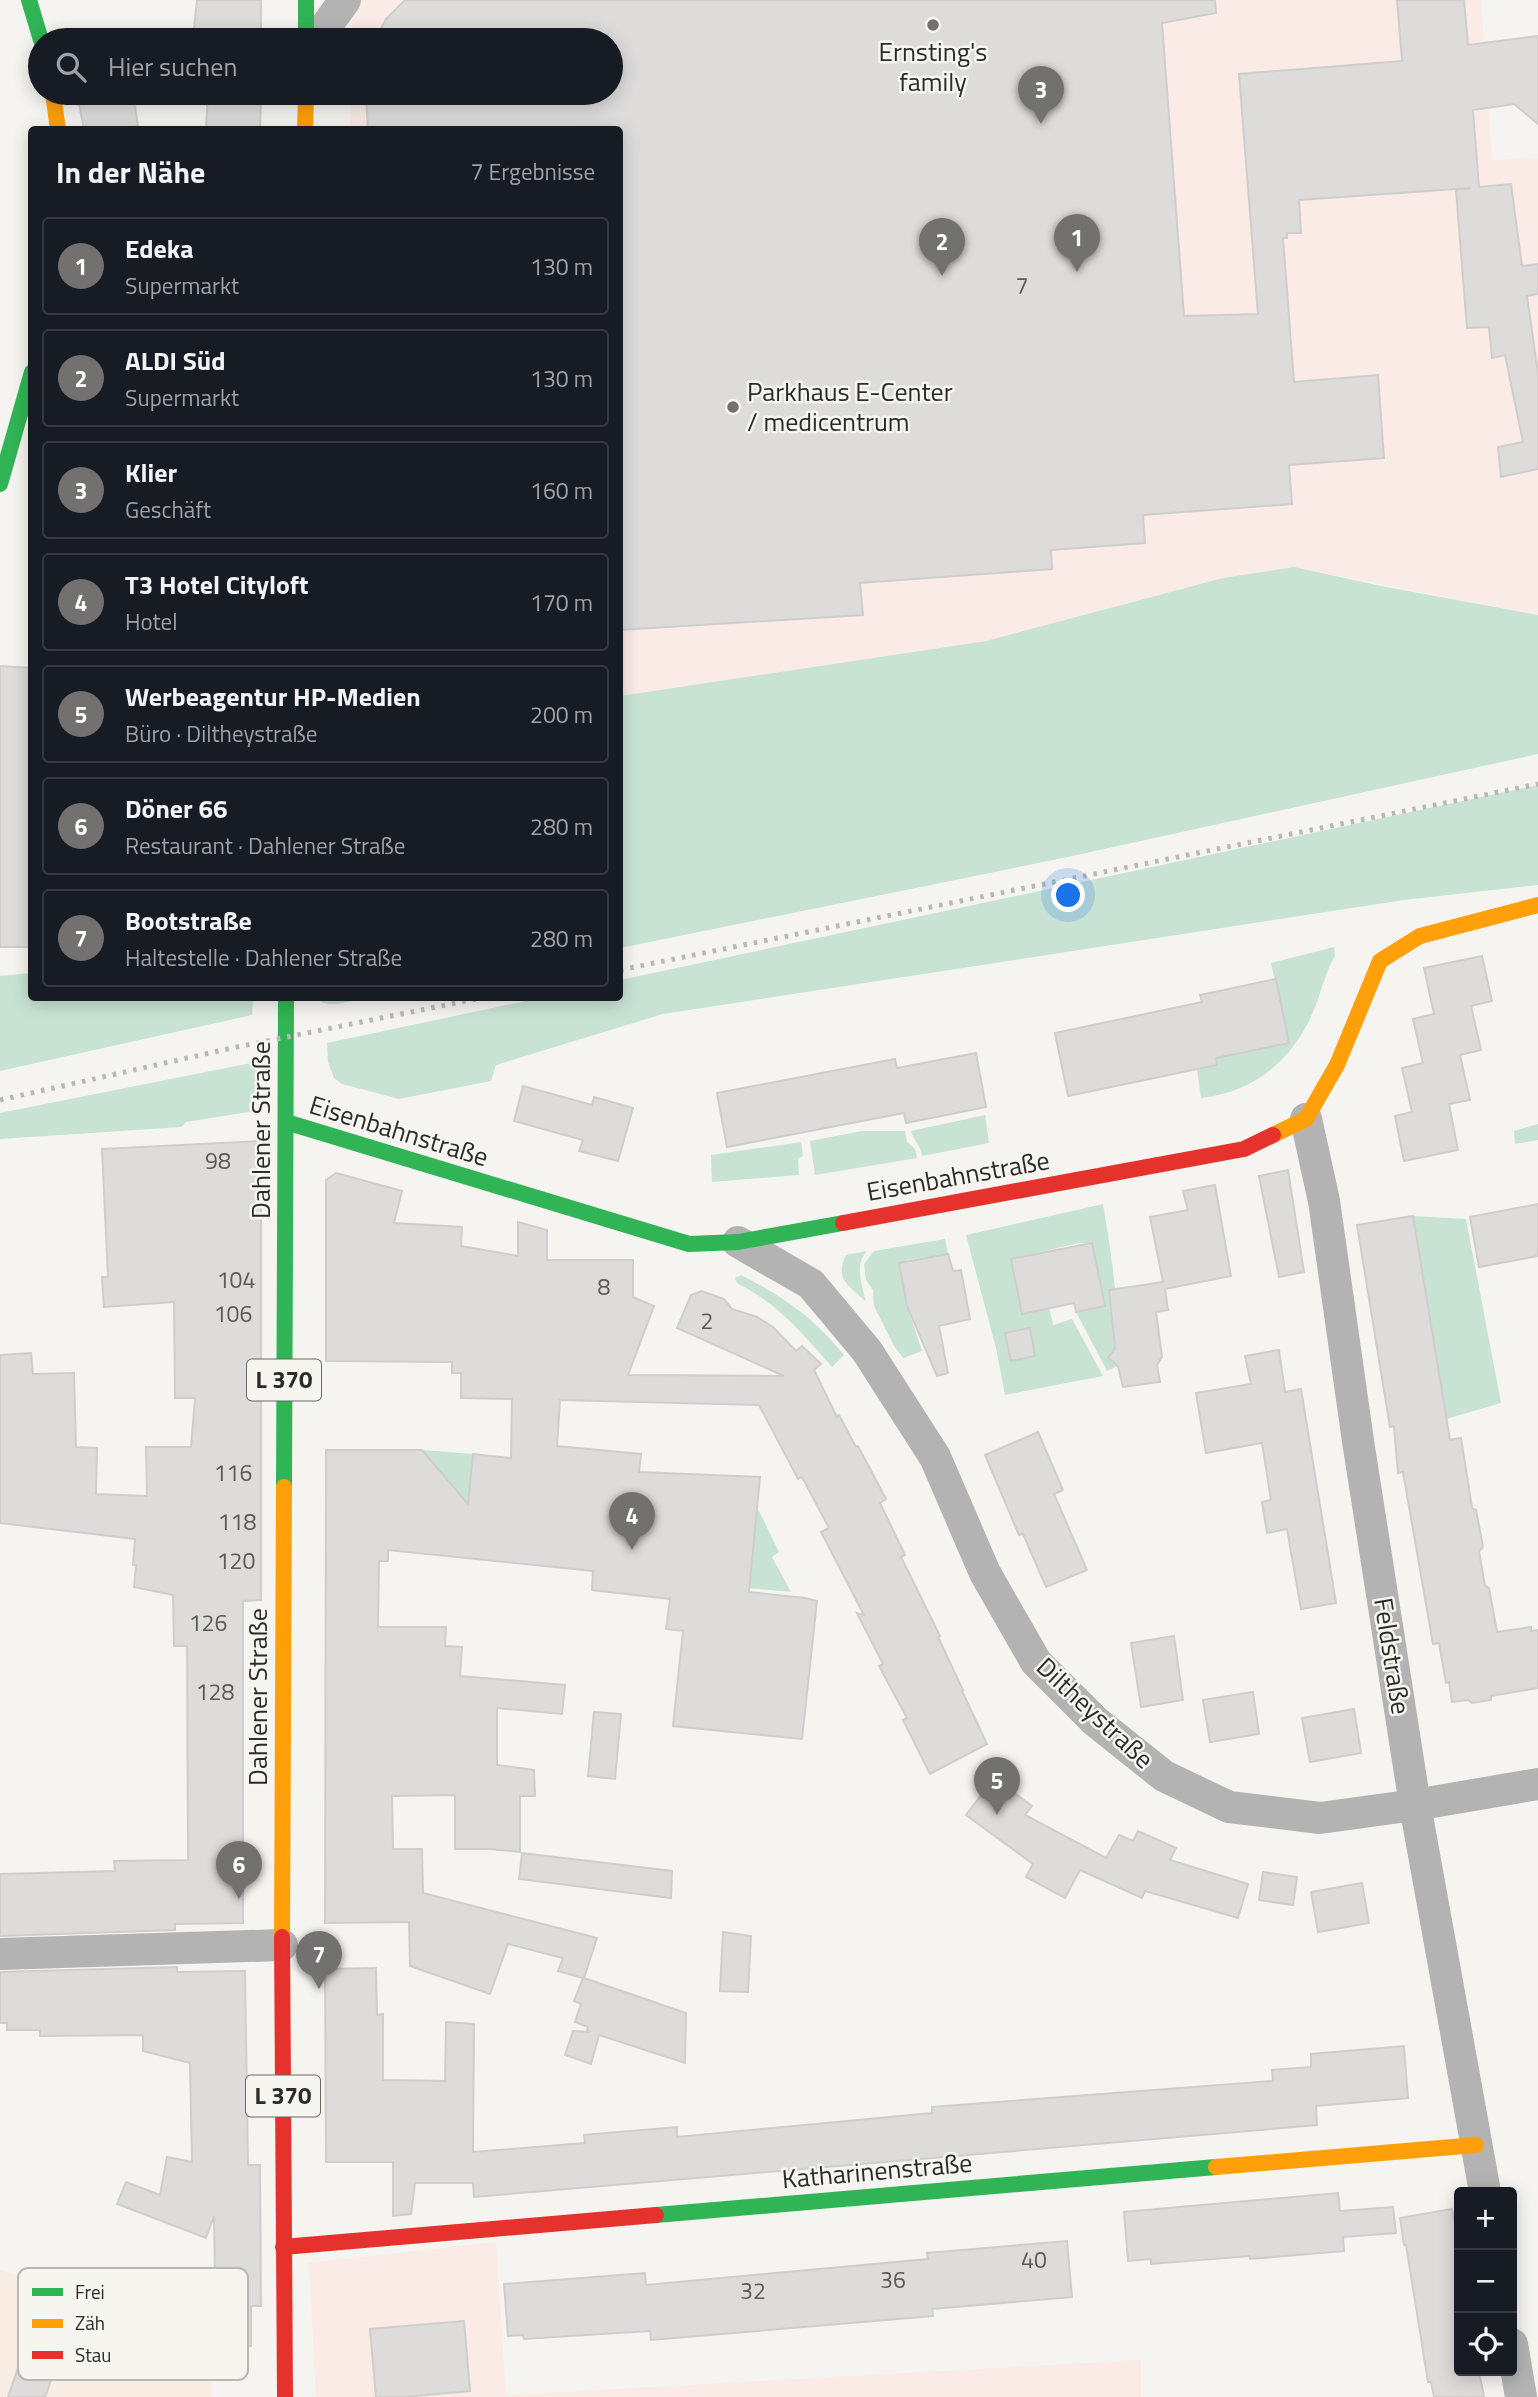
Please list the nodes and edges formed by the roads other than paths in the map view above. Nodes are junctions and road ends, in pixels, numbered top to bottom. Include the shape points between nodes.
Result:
1 (29, 0) edge
2 (306, 0) edge
3 (345, 0) edge
4 (37, 28) edge
5 (306, 28) edge
6 (325, 28) edge
7 (55, 105) edge
8 (306, 105) edge
9 (57, 126) edge
10 (305, 126) edge
11 (28, 386) edge
12 (0, 484) edge
13 (1538, 905) edge
14 (286, 1001) edge
15 (1306, 1119) junction
16 (286, 1122) junction
17 (738, 1242) junction
18 (1538, 1784) edge
19 (1415, 1805) junction
20 (282, 1945) junction
21 (0, 1954) edge
22 (1476, 2145) junction
23 (1484, 2187) edge
24 (283, 2247) junction
25 (1517, 2373) edge
26 (285, 2397) edge
27 (1521, 2397) edge

1 - 4 street
2 - 5 street
3 - 6 street
7 - 9 street
8 - 10 street
11 - 12 street
13 - 15 street via 1420,936 1380,961 1337,1065
14 - 16 street, Dahlener Straße / L 370
15 - 17 street, Eisenbahnstraße via 1244,1149
15 - 19 street, Feldstraße via 1324,1202
16 - 17 street, Eisenbahnstraße via 690,1244
16 - 20 street, Dahlener Straße / L 370
17 - 19 street, Diltheystraße via 811,1284 867,1351 935,1457 985,1573 1036,1662 1096,1721 1164,1776 1229,1807 1320,1818
18 - 19 street, Diltheystraße
19 - 22 street, Feldstraße
20 - 21 street
20 - 24 street, Dahlener Straße / L 370
22 - 23 street, Feldstraße
22 - 24 street, Katharinenstraße
24 - 26 street, Dahlener Straße / L 370
25 - 27 street

